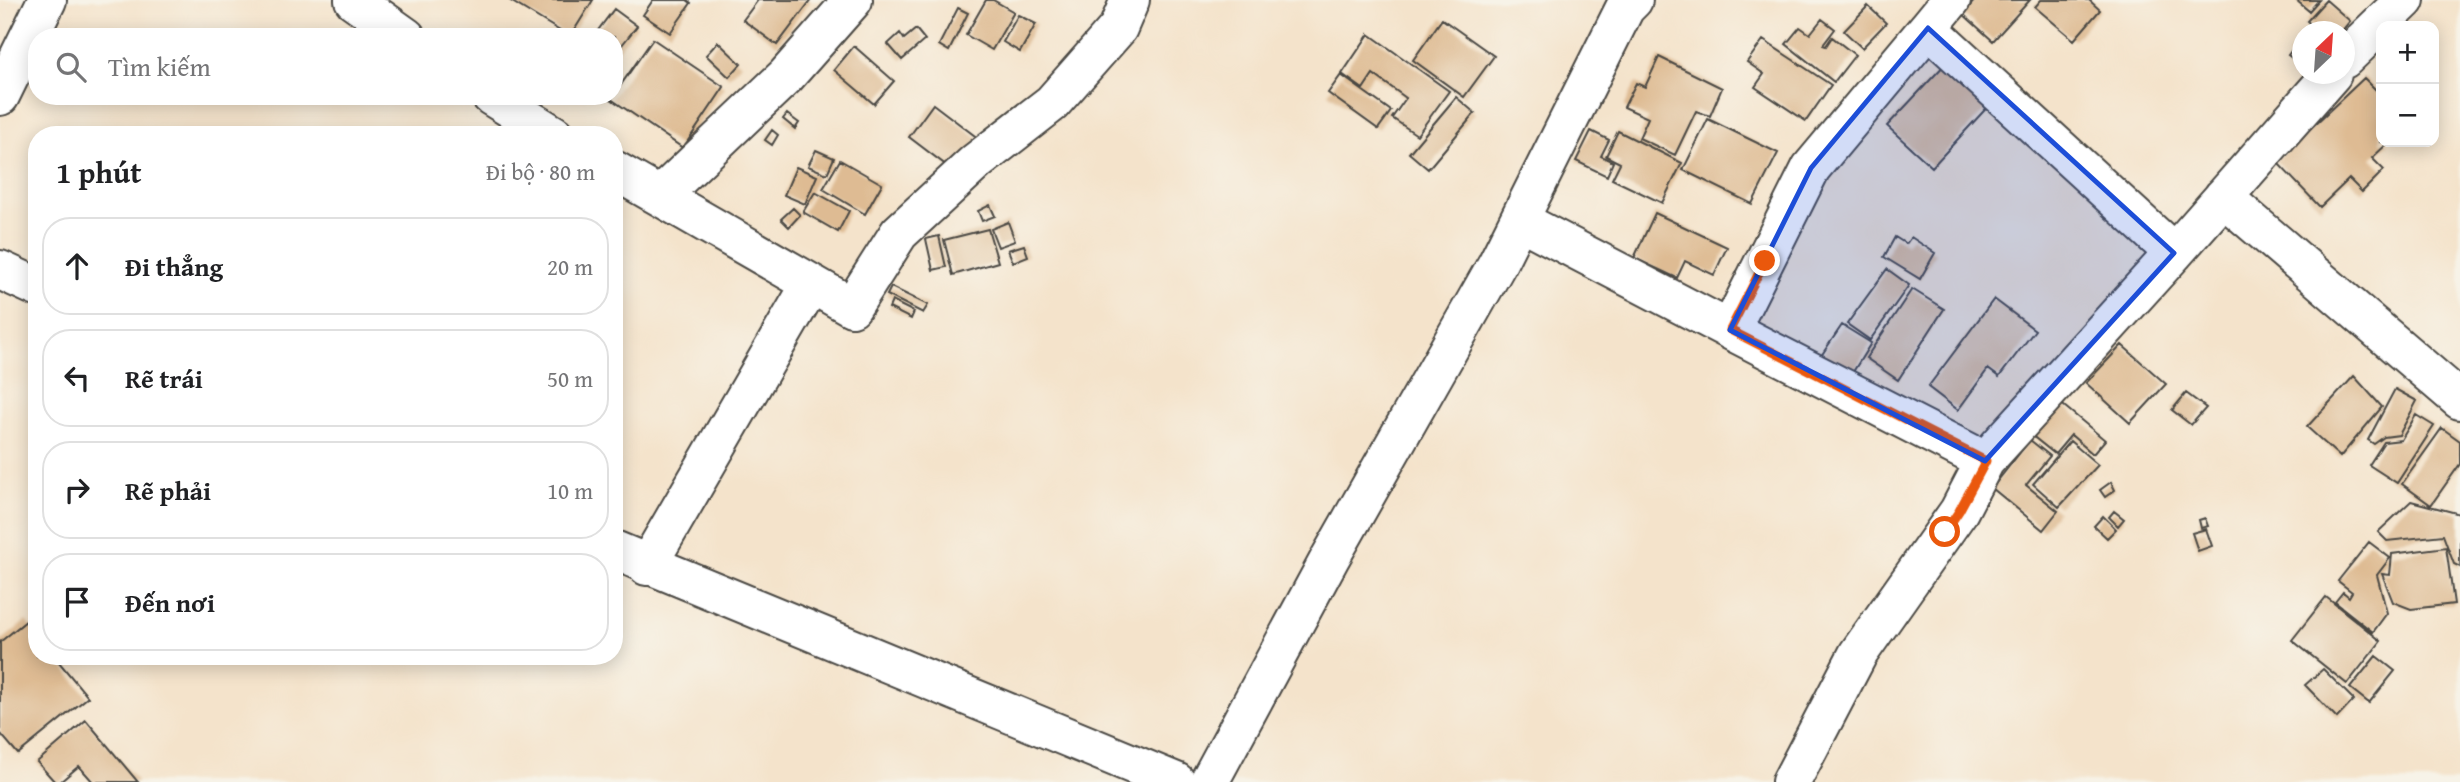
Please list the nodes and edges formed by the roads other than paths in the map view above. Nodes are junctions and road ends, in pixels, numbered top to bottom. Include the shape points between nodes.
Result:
1 (47, 0) edge
2 (354, 0) edge
3 (853, 0) edge
4 (1130, 0) edge
5 (2405, 0) edge
6 (1624, 3) edge
7 (1940, 14) edge
8 (33, 28) edge
9 (393, 28) edge
10 (28, 39) edge
11 (2355, 48) edge
12 (2323, 84) edge
13 (0, 96) edge
14 (506, 105) edge
15 (539, 126) edge
16 (623, 175) edge
17 (660, 196) junction
18 (2223, 197) junction
19 (1519, 220) junction
20 (2174, 253) junction
21 (0, 270) edge
22 (28, 283) edge
23 (811, 284) junction
24 (1730, 330) junction
25 (2460, 400) edge
26 (1986, 461) junction
27 (631, 558) edge
28 (1176, 782) edge
29 (1209, 782) edge
30 (1791, 782) edge

1 - 8 street
2 - 9 street
3 - 17 street via 786,76
4 - 23 street via 1118,28 1052,103 976,162 899,233 852,307
5 - 11 street
6 - 19 street
7 - 20 street
7 - 24 street via 1811,168
10 - 13 street
12 - 18 street
14 - 15 street
16 - 17 street
17 - 23 street
18 - 20 street
18 - 25 street
19 - 24 street
19 - 29 street
20 - 26 street
21 - 22 street
23 - 27 street
24 - 26 street
26 - 30 street via 1959,511 1858,654
27 - 28 street

